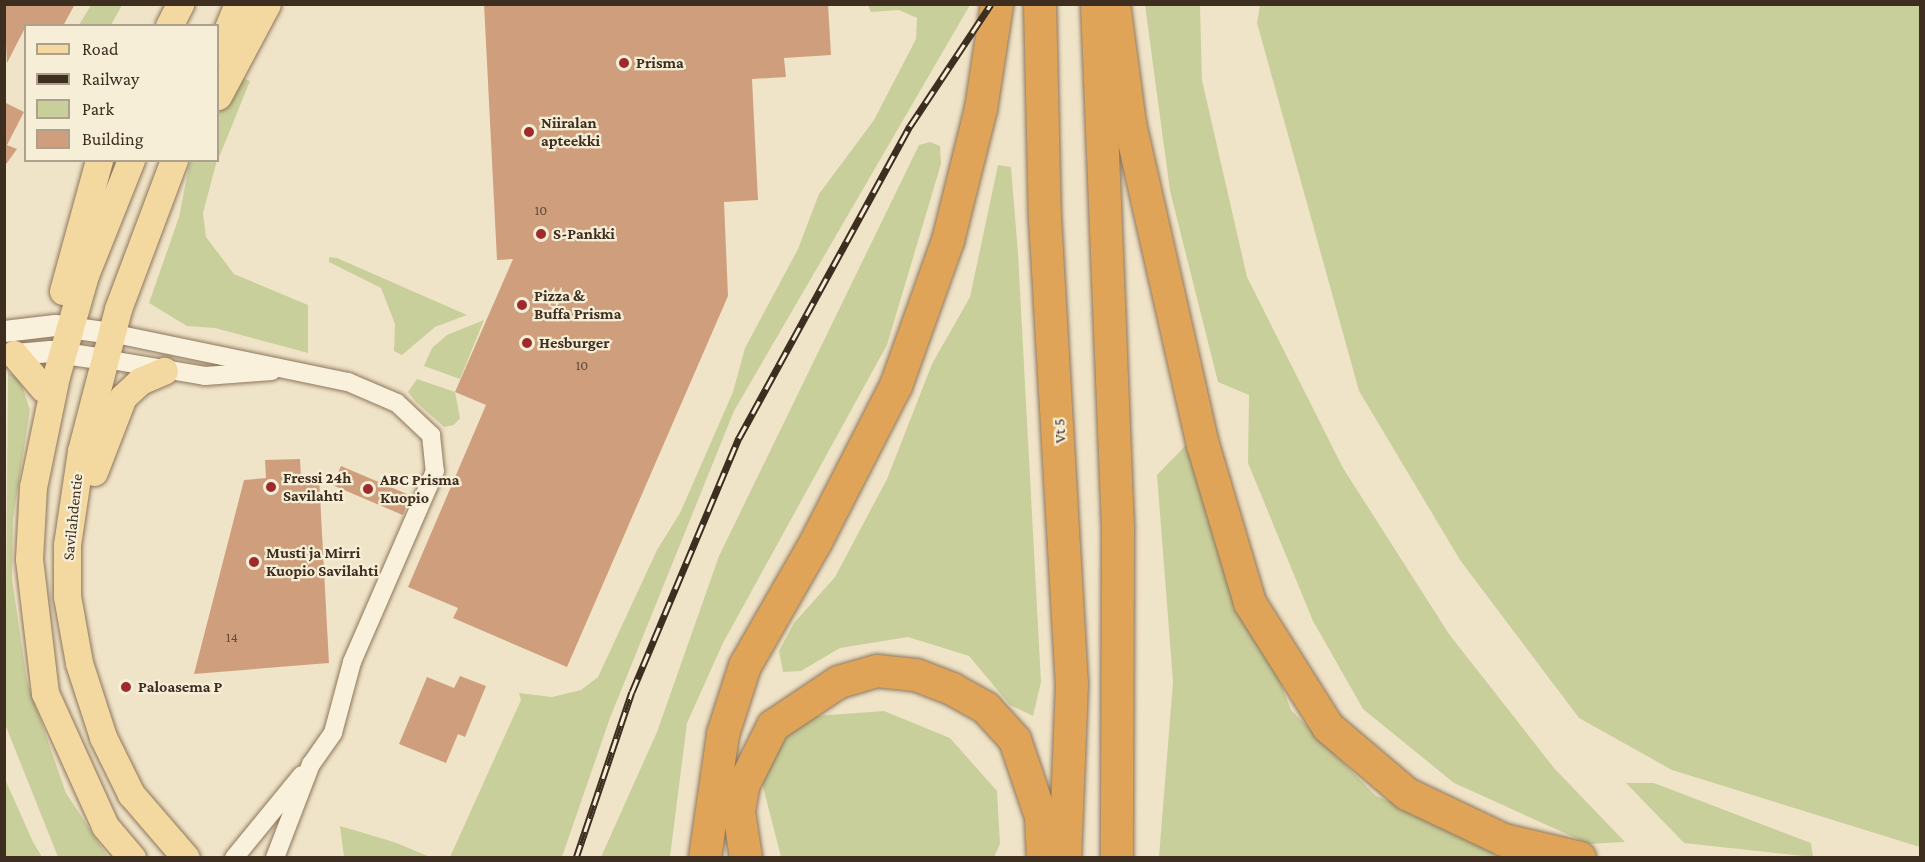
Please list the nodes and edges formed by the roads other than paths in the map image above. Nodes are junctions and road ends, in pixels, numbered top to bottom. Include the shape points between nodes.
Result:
1 (180, 4) edge
2 (198, 4) edge
3 (238, 4) edge
4 (267, 4) edge
5 (997, 4) edge
6 (1040, 4) edge
7 (1097, 4) edge
8 (1114, 4) edge
9 (171, 24) edge
10 (189, 24) edge
11 (219, 50) edge
12 (219, 94) edge
13 (99, 162) edge
14 (130, 162) edge
15 (173, 162) edge
16 (63, 326) junction
17 (111, 333) junction
18 (8, 346) edge
19 (57, 352) junction
20 (105, 359) junction
21 (286, 368) junction
22 (164, 371) junction
23 (43, 388) junction
24 (47, 419) junction
25 (67, 545) junction
26 (311, 764) junction
27 (1118, 791) junction
28 (132, 858) edge
29 (186, 858) edge
30 (234, 858) edge
31 (275, 858) edge
32 (705, 858) edge
33 (746, 858) edge
34 (1043, 858) edge
35 (1065, 858) edge
36 (1117, 858) edge
37 (1122, 858) edge
38 (1580, 858) edge

1 - 9 main road
2 - 10 main road
3 - 11 main road
4 - 12 main road
5 - 32 highway via 983,98 948,241 896,386 745,666 723,735
6 - 35 highway, Vt 5 via 1045,218 1072,683
7 - 27 highway via 1118,530
8 - 38 highway via 1130,124 1203,445 1250,603 1328,727 1407,794 1504,840
13 - 16 main road
14 - 16 main road
15 - 17 main road, Savilahdentie
16 - 17 street
16 - 18 street
16 - 19 main road
17 - 20 main road, Savilahdentie
17 - 21 street
18 - 19 street
18 - 23 main road
19 - 20 street
19 - 23 main road
19 - 24 main road
20 - 22 street
20 - 25 main road, Savilahdentie via 81,451
21 - 22 street via 242,376
21 - 26 street via 348,382 397,403 420,420 436,453 435,471 352,662 333,732
22 - 25 main road via 140,381 123,397 102,442 80,526
23 - 24 main road
24 - 28 main road via 33,487 29,559 45,693 105,826
25 - 29 main road, Savilahdentie via 67,596 76,647 103,737 131,794
26 - 30 street
26 - 31 street
27 - 36 highway
27 - 37 highway
33 - 34 highway via 739,811 744,784 773,726 839,682 877,672 916,675 952,689 986,708 1015,740 1041,817

